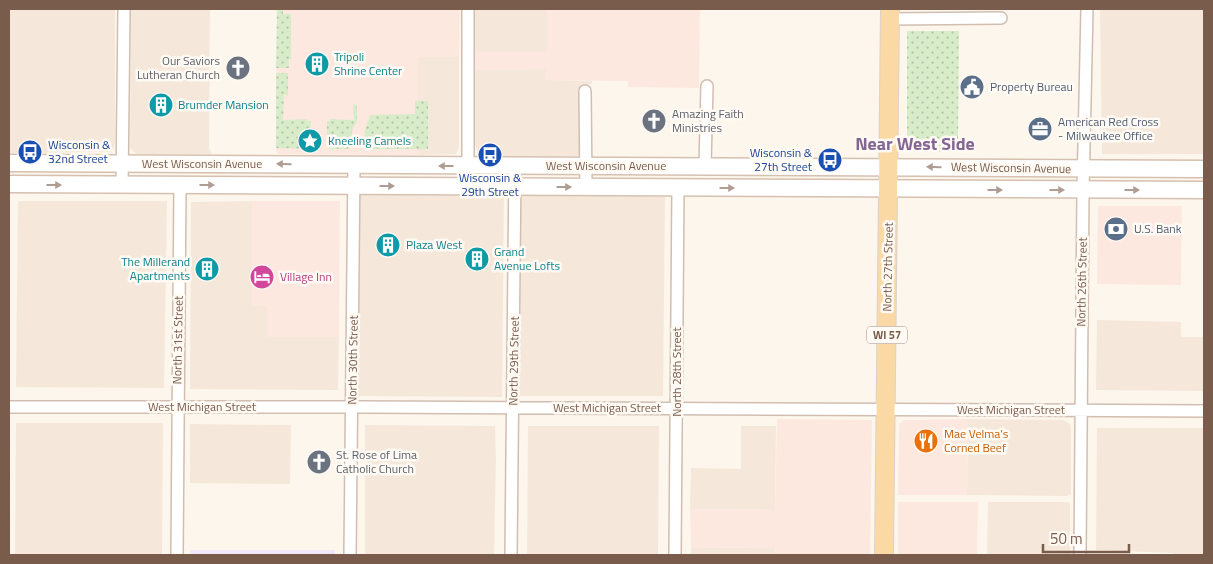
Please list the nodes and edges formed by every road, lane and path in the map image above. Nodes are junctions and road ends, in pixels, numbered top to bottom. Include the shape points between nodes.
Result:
1 (124, 9) edge
2 (468, 9) edge
3 (1087, 9) edge
4 (890, 14) edge
5 (1001, 18) dead end
6 (707, 86) dead end
7 (585, 91) dead end
8 (9, 163) edge
9 (122, 163) junction
10 (354, 165) junction
11 (468, 166) junction
12 (515, 166) junction
13 (705, 166) junction
14 (726, 166) junction
15 (586, 167) junction
16 (889, 167) junction
17 (1084, 169) junction
18 (1204, 169) edge
19 (9, 184) edge
20 (122, 185) junction
21 (180, 185) junction
22 (354, 186) junction
23 (515, 186) junction
24 (586, 187) junction
25 (678, 188) junction
26 (888, 188) junction
27 (1083, 190) junction
28 (1204, 190) edge
29 (9, 407) edge
30 (352, 407) junction
31 (177, 408) junction
32 (514, 408) junction
33 (677, 408) junction
34 (886, 410) junction
35 (1081, 410) junction
36 (1204, 411) edge
37 (176, 555) edge
38 (350, 555) edge
39 (511, 555) edge
40 (675, 555) edge
41 (884, 555) edge
42 (1080, 555) edge

1 - 9 street
2 - 11 street
3 - 17 street, North 26th Street
4 - 5 street
4 - 16 main road, North 27th Street / WI 57
6 - 13 street
7 - 15 street
8 - 9 main road, West Wisconsin Avenue
10 -> 9 main road, West Wisconsin Avenue
9 - 20 street
11 -> 10 main road, West Wisconsin Avenue
10 - 22 street, North 30th Street
11 - 12 main road, West Wisconsin Avenue
12 - 15 main road, West Wisconsin Avenue
12 - 23 street, North 29th Street
13 - 14 main road, West Wisconsin Avenue
13 - 15 main road, West Wisconsin Avenue
14 - 16 main road, West Wisconsin Avenue
14 - 25 main road via 712,176 690,178
15 - 24 street
17 -> 16 main road, West Wisconsin Avenue
16 - 26 main road, North 27th Street / WI 57
17 - 18 main road, West Wisconsin Avenue
17 - 27 street, North 26th Street
19 -> 20 main road, West Wisconsin Avenue
20 - 21 main road, West Wisconsin Avenue
21 -> 22 main road, West Wisconsin Avenue
21 - 31 street, North 31st Street
22 -> 23 main road, West Wisconsin Avenue
22 - 30 street, North 30th Street
23 -> 24 main road, West Wisconsin Avenue
23 - 32 street, North 29th Street
24 - 25 main road, West Wisconsin Avenue
25 -> 26 main road, West Wisconsin Avenue
25 - 33 street, North 28th Street
26 -> 27 main road, West Wisconsin Avenue
26 - 34 main road, North 27th Street / WI 57
27 -> 28 main road, West Wisconsin Avenue
27 - 35 street, North 26th Street
29 - 31 street, West Michigan Street
30 - 31 street, West Michigan Street
30 - 32 street, West Michigan Street
30 - 38 street, North 30th Street
31 - 37 street, North 31st Street
32 - 33 street, West Michigan Street
32 - 39 street, North 29th Street
33 - 34 street, West Michigan Street
33 - 40 street, North 28th Street
34 - 35 street, West Michigan Street
34 - 41 main road, North 27th Street / WI 57
35 - 36 street, West Michigan Street
35 - 42 street, North 26th Street

